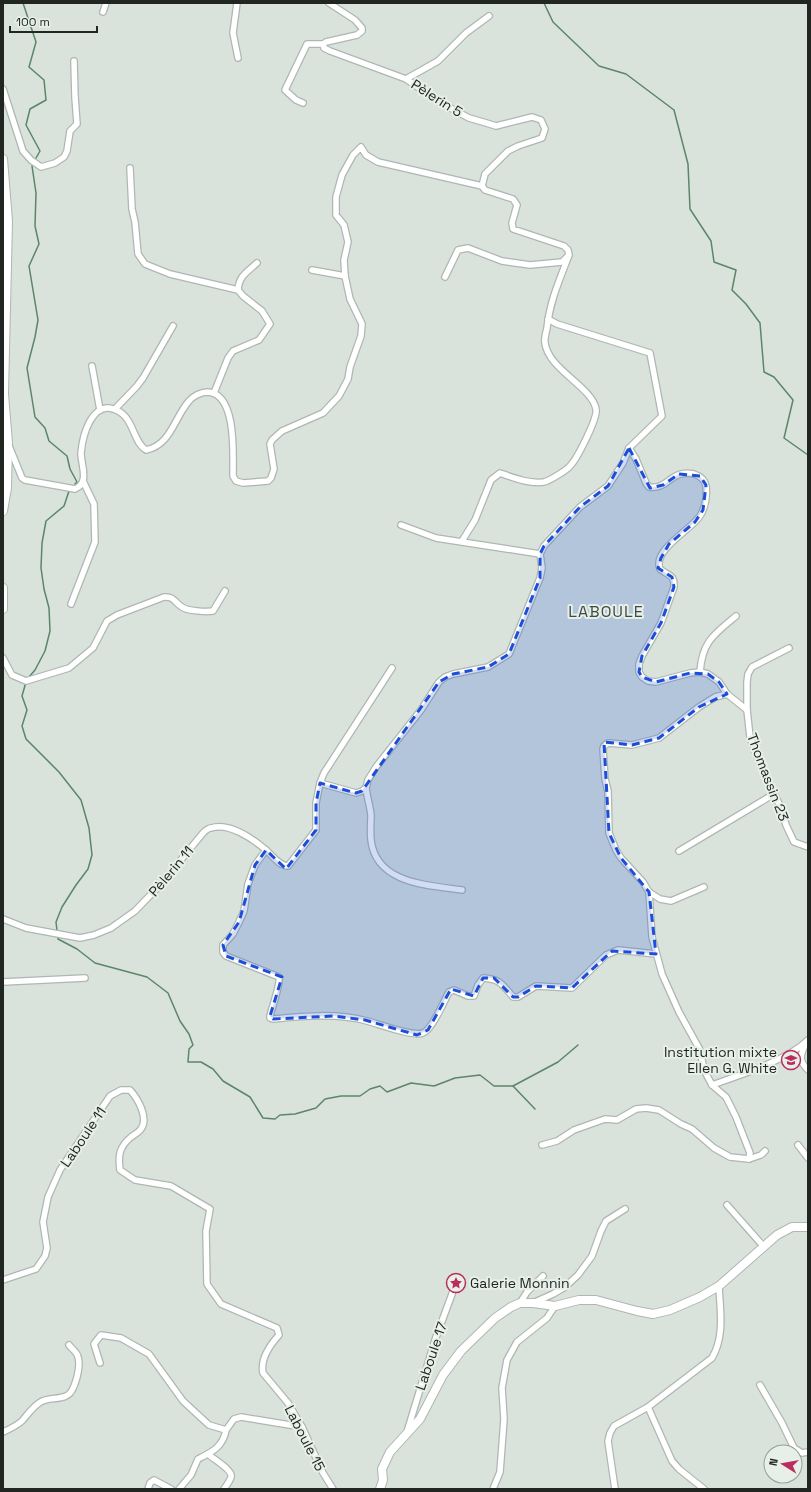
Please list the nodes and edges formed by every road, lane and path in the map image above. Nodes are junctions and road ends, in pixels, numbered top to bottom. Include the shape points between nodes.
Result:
1 (106, 3) edge
2 (237, 3) edge
3 (329, 3) edge
4 (104, 12) dead end
5 (489, 16) dead end
6 (323, 44) junction
7 (238, 58) dead end
8 (74, 61) dead end
9 (406, 79) junction
10 (3, 89) edge
11 (303, 103) dead end
12 (3, 159) edge
13 (130, 168) dead end
14 (482, 186) junction
15 (3, 251) edge
16 (569, 256) junction
17 (256, 263) dead end
18 (7, 265) junction
19 (312, 270) dead end
20 (345, 276) junction
21 (444, 277) dead end
22 (238, 290) junction
23 (548, 319) junction
24 (173, 326) dead end
25 (92, 366) dead end
26 (214, 393) junction
27 (115, 409) junction
28 (100, 410) junction
29 (8, 443) junction
30 (630, 448) junction
31 (83, 481) junction
32 (3, 511) edge
33 (401, 525) dead end
34 (462, 541) junction
35 (540, 554) junction
36 (3, 588) edge
37 (225, 591) dead end
38 (71, 604) dead end
39 (3, 609) edge
40 (736, 616) dead end
41 (789, 648) dead end
42 (3, 658) edge
43 (392, 668) dead end
44 (700, 672) junction
45 (726, 694) junction
46 (747, 710) junction
47 (320, 783) junction
48 (366, 788) junction
49 (774, 794) junction
50 (808, 847) edge
51 (266, 850) junction
52 (679, 851) dead end
53 (704, 887) dead end
54 (462, 890) dead end
55 (649, 892) junction
56 (3, 919) edge
57 (656, 954) junction
58 (85, 978) dead end
59 (3, 982) edge
60 (807, 1040) edge
61 (808, 1070) edge
62 (712, 1085) junction
63 (542, 1145) dead end
64 (798, 1145) dead end
65 (765, 1151) dead end
66 (808, 1158) edge
67 (749, 1159) junction
68 (135, 1180) joint
69 (727, 1205) dead end
70 (625, 1209) dead end
71 (808, 1227) edge
72 (764, 1247) junction
73 (543, 1276) dead end
74 (3, 1280) edge
75 (456, 1280) dead end
76 (719, 1286) junction
77 (520, 1303) junction
78 (533, 1303) junction
79 (556, 1306) junction
80 (69, 1345) dead end
81 (100, 1363) dead end
82 (760, 1386) dead end
83 (648, 1407) junction
84 (302, 1427) junction
85 (226, 1430) junction
86 (3, 1432) edge
87 (407, 1433) junction
88 (808, 1452) edge
89 (208, 1454) junction
90 (148, 1489) edge
91 (172, 1489) edge
92 (179, 1489) edge
93 (224, 1489) edge
94 (333, 1489) edge
95 (380, 1489) edge
96 (493, 1489) edge
97 (615, 1489) edge
98 (704, 1489) edge

1 - 4 street
2 - 7 street via 233,33
3 - 6 street via 355,20 362,31 357,35
5 - 9 street via 466,33 438,61
6 - 9 street, Pèlerin 5 via 330,52
6 - 11 street via 307,44 286,85 285,90
8 - 10 street via 77,124 70,131 64,157 55,163 41,167 23,151
9 - 14 street, Pèlerin 5 via 439,102 469,118 496,126 532,117 541,120 545,130 542,138 508,151 484,174
12 - 18 main road via 8,221
13 - 22 street via 138,254 145,264 170,274
14 - 16 street via 485,190 516,202 513,229 564,246
14 - 20 street via 378,162 366,155 361,147 353,155 342,175 336,197 336,215 344,225 348,242 344,260
15 - 18 street
16 - 21 street via 562,262 530,265 502,261 468,248 458,250
16 - 23 street via 552,299
17 - 22 street via 239,281
18 - 29 main road via 4,394
19 - 20 street
20 - 26 street via 350,299 362,324 348,379 339,396 323,413 299,422 272,440 270,444 274,469 268,481 236,481 233,476 229,416 221,399
22 - 26 street via 262,312 270,324 259,340 233,351
23 - 30 street via 650,353 662,416
23 - 34 street via 544,343 548,353 568,377 589,395 596,407 597,414 591,430 570,466 546,482 528,482 500,473 491,480 475,520
24 - 27 street via 138,386
25 - 28 street
26 - 27 street via 205,392 192,398 167,438 152,449 146,450 142,448 124,415
27 - 28 street
28 - 31 street via 90,421 84,436 81,453
29 - 31 street via 25,480 75,489
29 - 32 main road via 7,488
30 - 35 street via 608,486 580,507 544,546
30 - 44 street via 650,487 663,486 674,476 687,473 700,476 706,485 705,501 700,516 669,544 659,563 660,569 675,581 674,587 661,623 639,664 639,672 648,681 656,682
31 - 38 street via 94,504 95,542
33 - 34 street via 436,538
34 - 35 street
35 - 48 street via 540,578 509,654 488,667 453,674 439,682 418,715 376,767
36 - 39 main road
37 - 42 street via 213,611 182,608 168,596 117,615 107,621 94,648 69,668 26,681 12,675
40 - 44 street via 715,633 705,647
41 - 46 street, Thomassin 23 via 752,667 747,682
43 - 47 street via 330,762
44 - 45 street via 719,682
45 - 46 street
45 - 55 street via 715,697 699,707 660,738 632,745 610,743 604,746 604,779 608,791 612,841 621,858
46 - 49 street, Thomassin 23 via 750,737
47 - 48 street via 356,793
47 - 51 street, Pèlerin 11 via 316,803 316,830 288,866 282,865
48 - 54 street via 371,840 378,862 398,877 413,883
49 - 50 street, Thomassin 23 via 794,842
49 - 52 street
51 - 56 street, Pèlerin 11 via 248,836 230,828 210,828 136,911 111,928 94,935 80,938 26,928
51 - 57 street via 255,865 248,884 244,911 233,934 223,945 223,952 226,956 280,976 270,1016 273,1019 334,1016 365,1020 422,1034 428,1030 449,992 454,990 474,996 483,978 494,978 503,984 513,997 518,997 536,986 572,988 606,955 618,950
53 - 55 street via 671,901 660,899
55 - 57 street via 651,931
57 - 62 street via 679,1012 700,1050 704,1070
58 - 59 street
60 - 61 street via 800,1057 801,1063
60 - 62 street via 782,1058
62 - 67 street via 726,1097 750,1153
63 - 67 street via 557,1142 574,1130 605,1119 617,1120 636,1109 646,1108 659,1110 692,1129 714,1148 730,1157
64 - 66 street
65 - 67 street
68 - 74 street, Laboule 11 via 120,1170 118,1158 123,1146 141,1129 144,1119 138,1098 130,1090 121,1090 110,1096 60,1170 48,1197 43,1222 47,1248 45,1256 36,1269
68 - 84 street, Laboule 15 via 171,1186 210,1209 206,1231 207,1284 221,1304 277,1328 278,1335 264,1360 263,1373 288,1403
69 - 72 street
70 - 78 street via 606,1221 592,1256 578,1275 565,1287
71 - 72 main road via 792,1227 777,1235
72 - 76 main road
73 - 77 street
75 - 87 street, Laboule 17
76 - 79 main road via 670,1310 653,1314 596,1300 579,1300
76 - 83 street via 721,1332 712,1358
77 - 78 main road
77 - 87 main road via 495,1318 461,1351 443,1375 420,1419
78 - 79 main road
79 - 96 street via 547,1318 517,1342 507,1360 502,1388 504,1419 500,1472
80 - 86 street via 77,1354 79,1362 75,1384 70,1393 41,1402 14,1427
81 - 85 street via 94,1344 101,1335 121,1338 149,1354 183,1401 209,1425
82 - 88 street via 794,1448
83 - 97 street via 614,1426 610,1433 608,1441
83 - 98 street via 672,1461
84 - 85 street via 241,1417 234,1419
84 - 94 street, Laboule 15
85 - 89 street via 222,1443
87 - 95 main road via 390,1452 382,1469 383,1480
89 - 92 street via 198,1459 191,1475
89 - 93 street via 231,1473 231,1478
90 - 91 street via 154,1480

